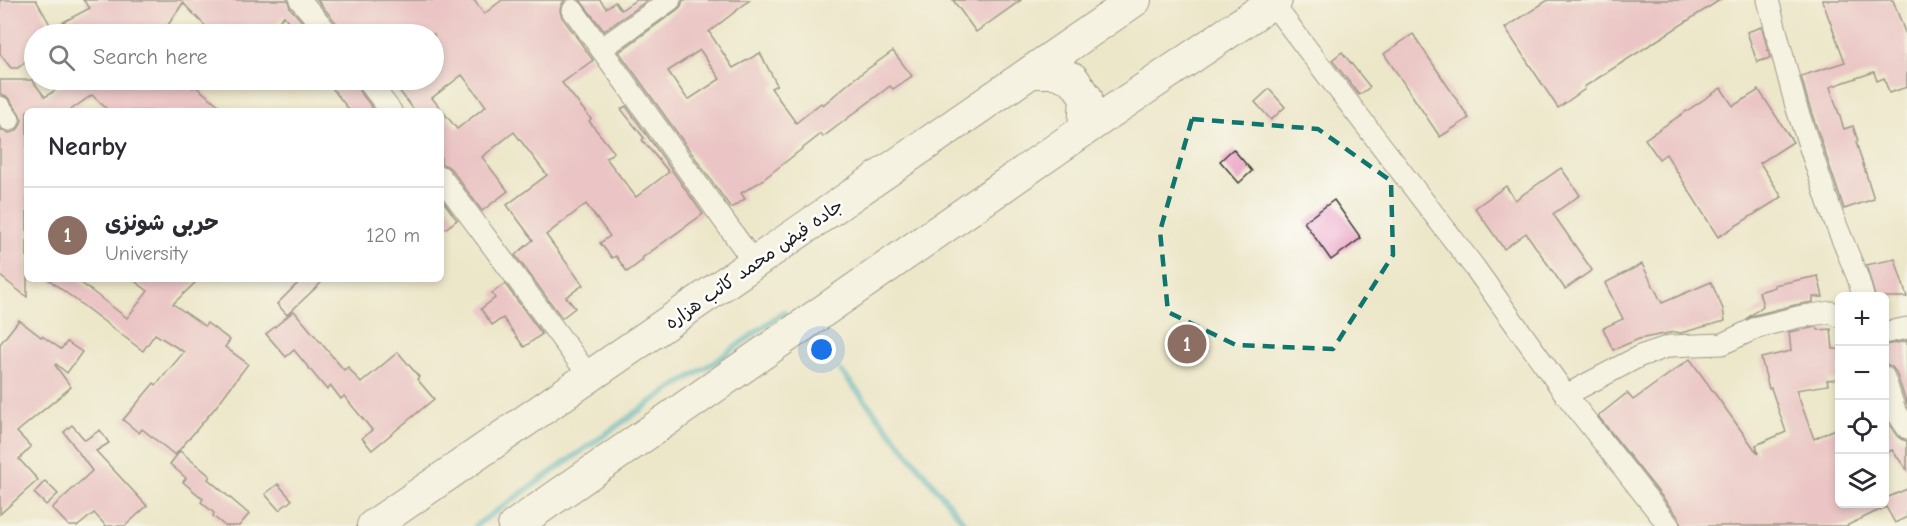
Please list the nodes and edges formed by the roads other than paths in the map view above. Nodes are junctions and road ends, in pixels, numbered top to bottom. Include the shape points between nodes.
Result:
1 (300, 0) edge
2 (670, 0) edge
3 (1135, 0) edge
4 (1768, 0) edge
5 (1274, 1) edge
6 (573, 10) dead end
7 (320, 24) edge
8 (601, 49) junction
9 (1031, 72) junction
10 (375, 90) edge
11 (389, 108) edge
12 (1084, 130) junction
13 (444, 181) edge
14 (755, 264) junction
15 (1862, 292) edge
16 (1835, 314) edge
17 (1907, 328) edge
18 (1889, 332) edge
19 (590, 377) junction
20 (1889, 391) edge
21 (1566, 394) junction
22 (1907, 428) edge
23 (373, 526) edge
24 (514, 526) edge
25 (1670, 526) edge

1 - 7 street
2 - 8 street
3 - 9 main road, جاده فیض محمد کاتب هزاره
4 - 15 street via 1796,106
5 - 12 main road
5 - 21 street
6 - 8 street
8 - 14 street
9 - 12 main road via 1055,72 1073,79 1086,97
9 - 14 main road, جاده فیض محمد کاتب هزاره
10 - 11 street
12 - 24 main road
13 - 19 street
14 - 19 main road, جاده فیض محمد کاتب هزاره
16 - 21 street via 1798,317 1758,327 1722,344 1670,346 1640,356
17 - 18 street
19 - 23 main road, جاده فیض محمد کاتب هزاره
20 - 22 street
21 - 25 street

